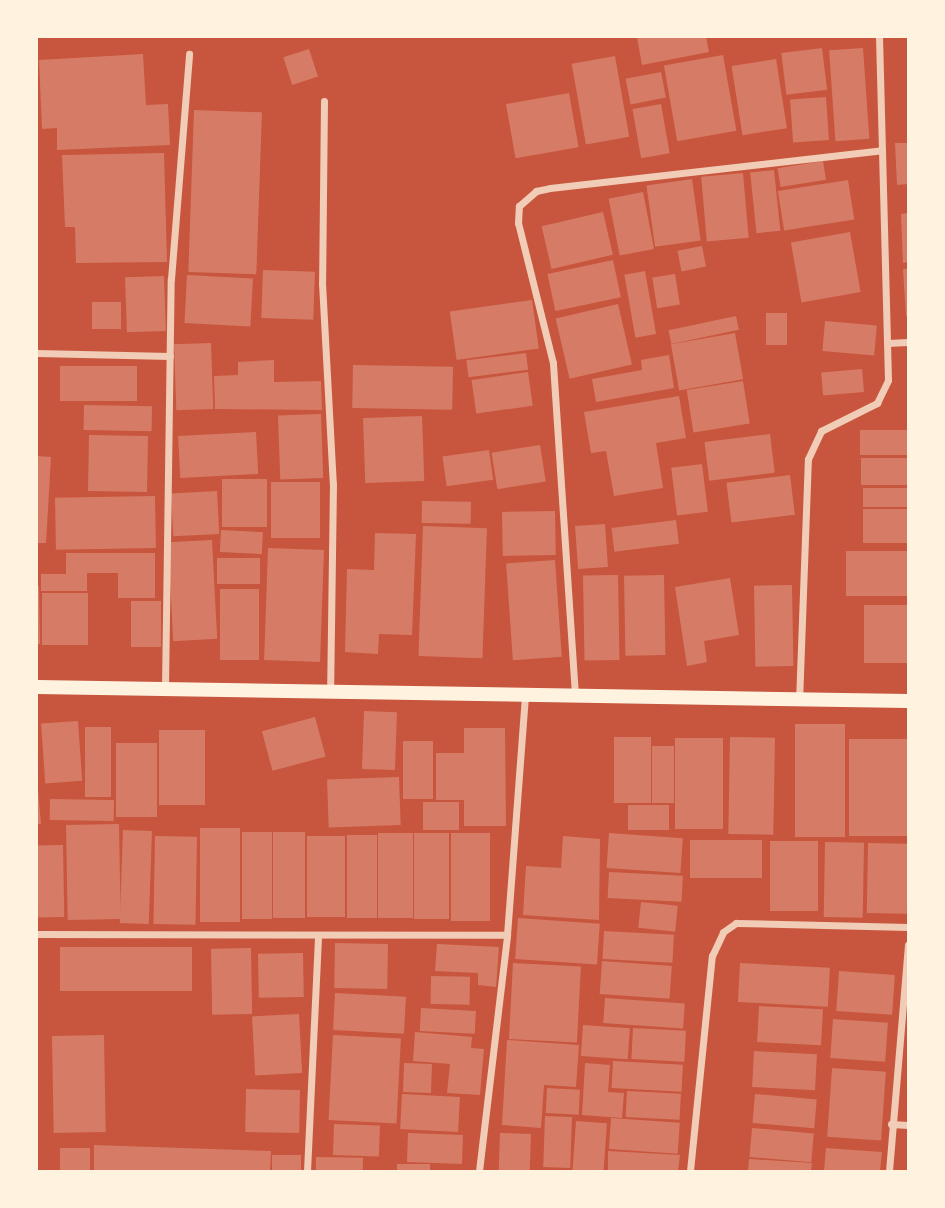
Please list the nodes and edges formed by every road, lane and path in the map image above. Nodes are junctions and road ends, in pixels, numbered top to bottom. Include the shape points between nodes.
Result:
1 (879, 37) edge
2 (189, 54) dead end
3 (324, 101) dead end
4 (882, 150) junction
5 (908, 342) edge
6 (887, 343) junction
7 (37, 353) edge
8 (170, 356) junction
9 (37, 687) edge
10 (165, 689) junction
11 (330, 693) junction
12 (525, 696) junction
13 (575, 696) junction
14 (908, 701) edge
15 (799, 702) junction
16 (908, 927) edge
17 (37, 934) edge
18 (507, 935) junction
19 (318, 936) junction
20 (908, 945) edge
21 (891, 1124) junction
22 (908, 1125) edge
23 (307, 1171) edge
24 (479, 1171) edge
25 (690, 1171) edge
26 (888, 1171) edge

1 - 4 street
2 - 8 street via 180,133
3 - 11 street via 322,283 332,484
4 - 6 street
4 - 13 street via 550,188 536,191 519,206 518,223 553,363
5 - 6 street
6 - 15 street via 883,397 821,430 808,459
7 - 8 street
8 - 10 street
9 - 10 main road
10 - 11 main road
11 - 12 main road
12 - 13 main road
12 - 18 street
13 - 15 main road
14 - 15 main road
16 - 25 street via 736,923 723,932 712,956
17 - 19 street
18 - 19 street
18 - 24 street
19 - 23 street
20 - 21 street
21 - 22 street
21 - 26 street

